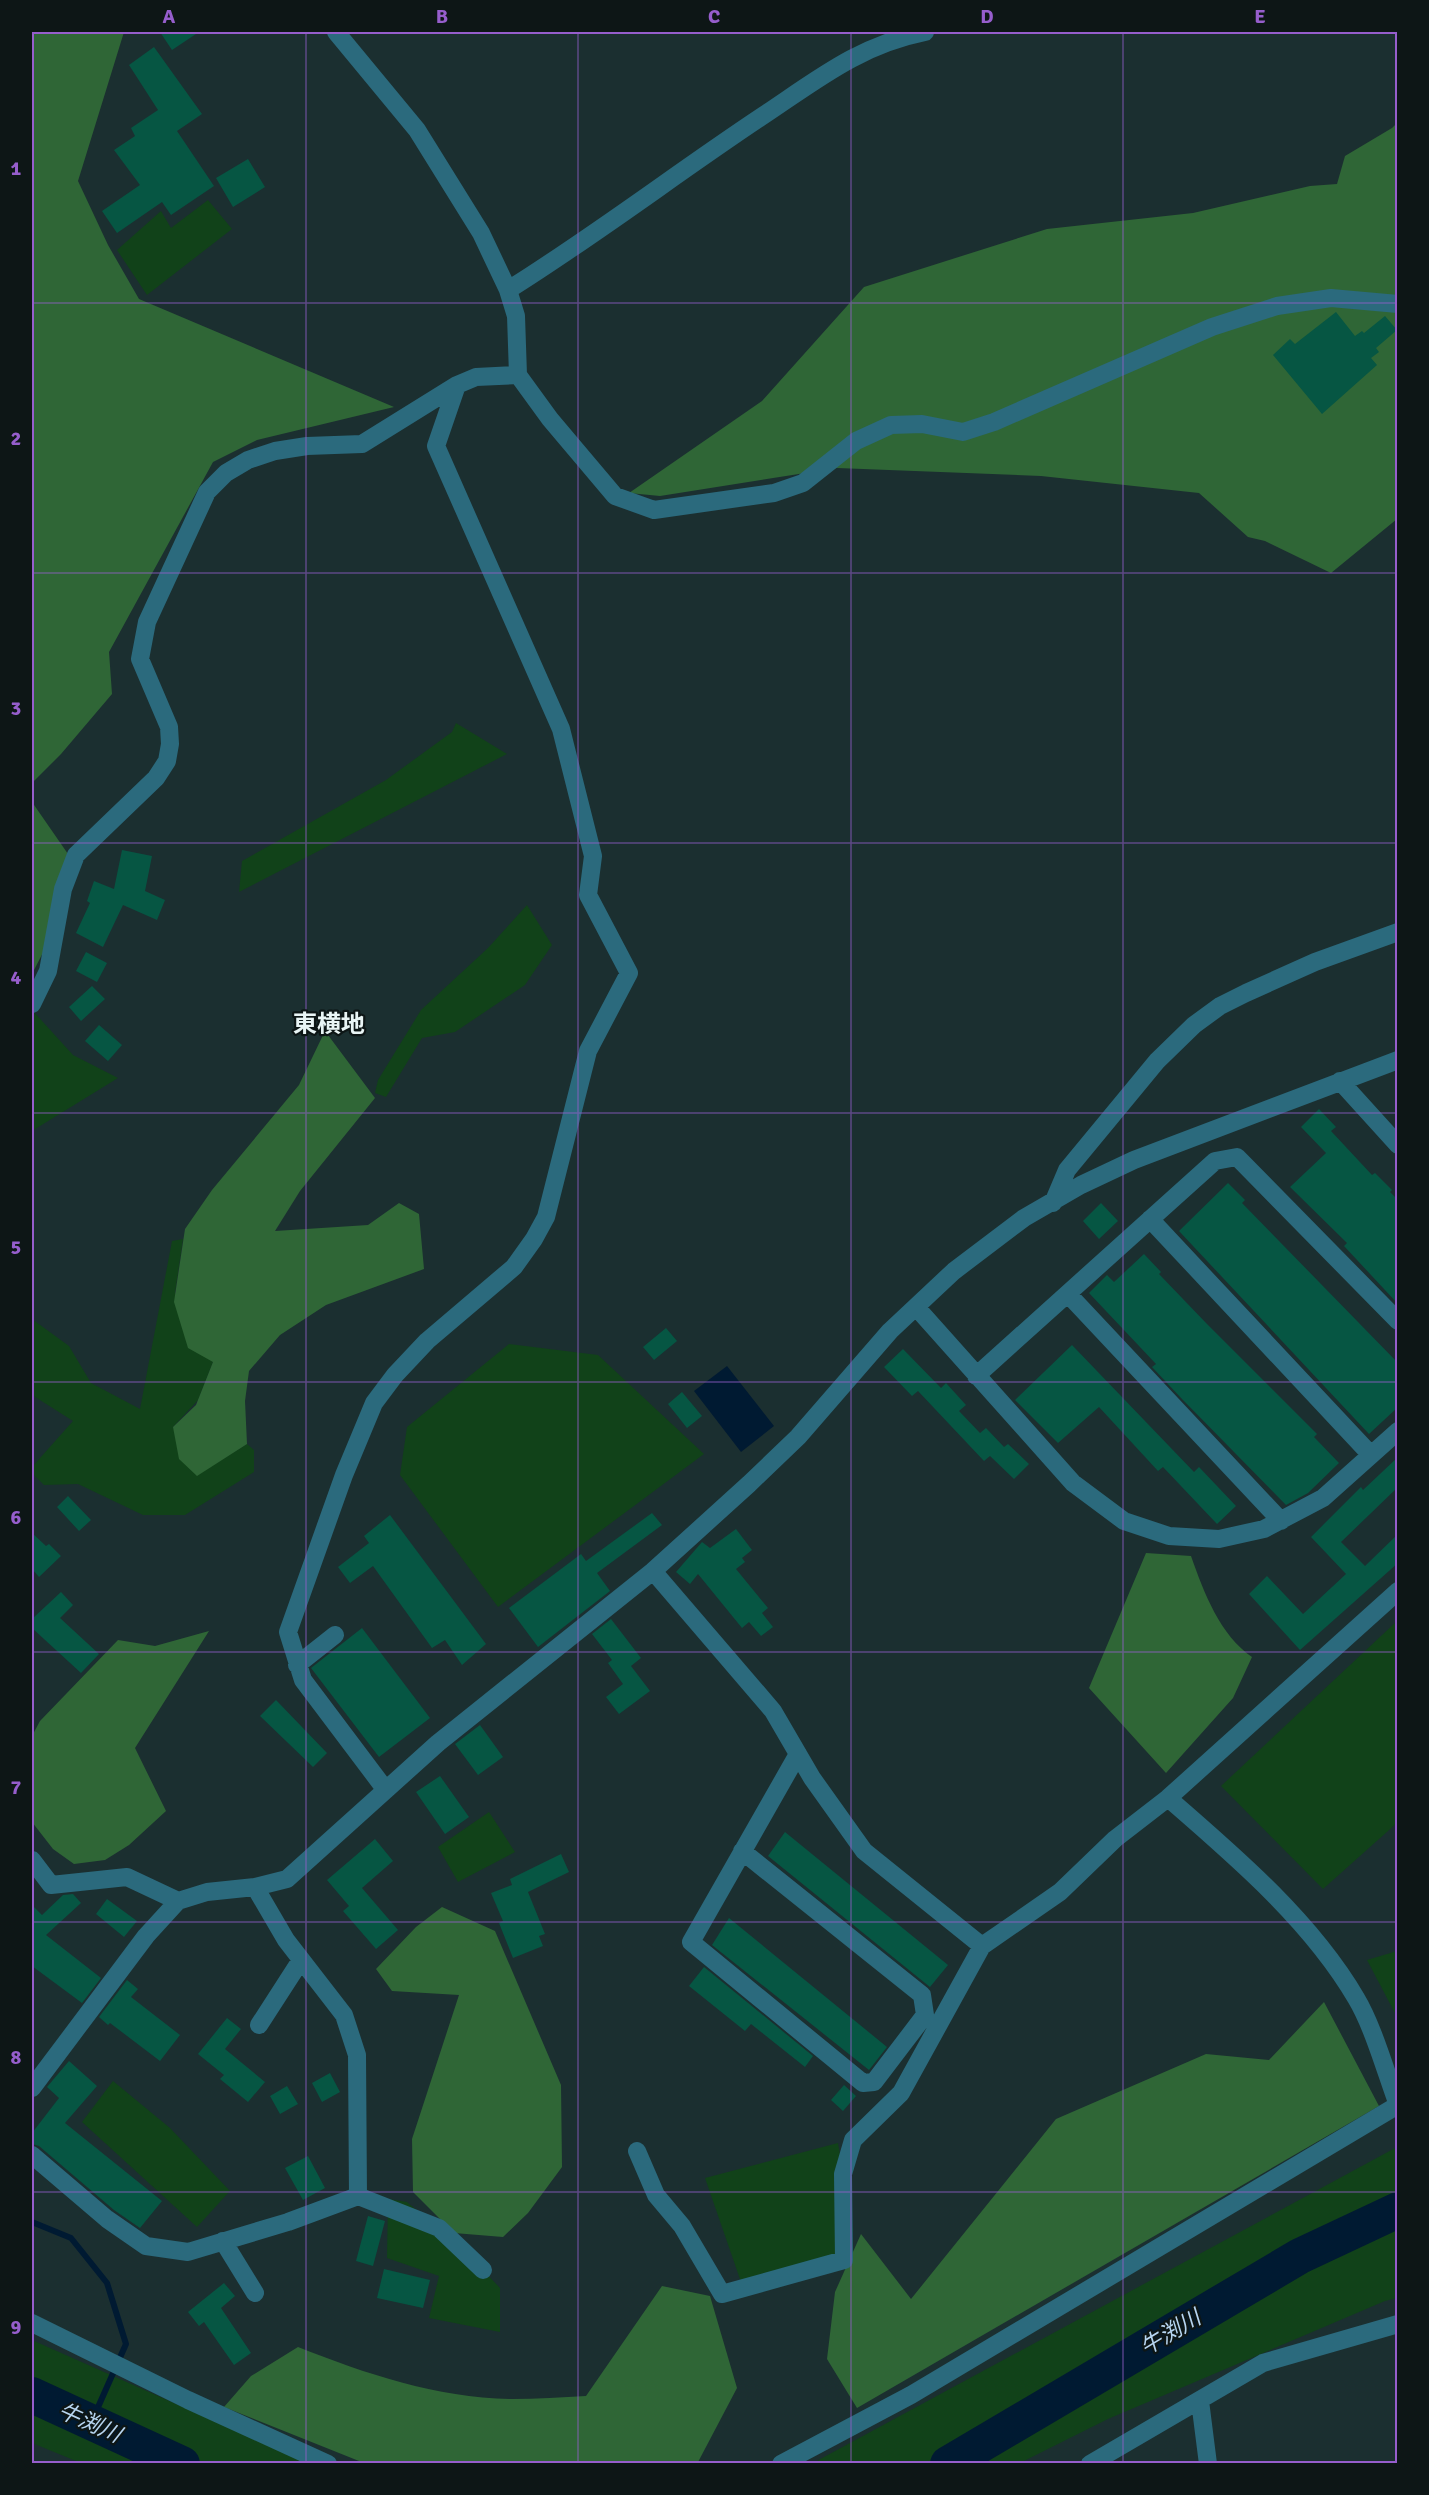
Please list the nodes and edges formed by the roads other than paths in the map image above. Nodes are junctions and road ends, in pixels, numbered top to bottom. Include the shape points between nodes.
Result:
1 (336, 32) edge
2 (925, 32) edge
3 (508, 290) junction
4 (1398, 304) edge
5 (518, 375) junction
6 (457, 385) junction
7 (1398, 932) edge
8 (32, 1004) edge
9 (1398, 1060) edge
10 (1340, 1081) junction
11 (1398, 1145) edge
12 (1052, 1204) junction
13 (1150, 1219) junction
14 (1068, 1294) junction
15 (916, 1307) junction
16 (1398, 1322) edge
17 (976, 1376) junction
18 (1398, 1431) edge
19 (1371, 1455) junction
20 (1281, 1521) junction
21 (653, 1571) junction
22 (1398, 1591) edge
23 (335, 1635) dead end
24 (297, 1665) junction
25 (798, 1754) junction
26 (385, 1789) junction
27 (1168, 1798) junction
28 (742, 1851) junction
29 (32, 1860) edge
30 (255, 1887) junction
31 (178, 1901) junction
32 (982, 1946) junction
33 (301, 1960) junction
34 (259, 2025) dead end
35 (32, 2088) edge
36 (1398, 2105) edge
37 (638, 2151) dead end
38 (32, 2155) edge
39 (358, 2196) junction
40 (223, 2241) junction
41 (483, 2270) dead end
42 (255, 2293) dead end
43 (32, 2323) edge
44 (1398, 2324) edge
45 (1200, 2402) junction
46 (328, 2463) edge
47 (781, 2463) edge
48 (1089, 2463) edge
49 (1208, 2463) edge

1 - 3 street via 417,130 481,233
2 - 3 street via 893,38 856,54
3 - 5 street via 516,316
4 - 5 street via 1331,298 1277,306 1212,327 994,422 963,432 922,424 891,425 856,441 803,483 774,493 654,510 615,496
5 - 6 street via 476,377
6 - 8 street via 362,444 275,451 233,469 207,492 147,622 140,659 169,727 167,761 156,778 76,855 63,889 48,971
6 - 24 street via 436,446 561,729 593,856 588,895 629,973 588,1051 546,1217 534,1239 514,1267 427,1341 374,1403 288,1632
7 - 12 street via 1315,962 1246,993 1194,1025 1157,1061 1067,1170
9 - 10 street
10 - 11 street
10 - 12 street via 1134,1160 1081,1185
12 - 15 street via 1024,1218 954,1271
13 - 14 street
13 - 16 street via 1215,1161 1237,1156
13 - 19 street
14 - 17 street
14 - 20 street
15 - 17 street
15 - 21 street via 861,1362 798,1437
17 - 20 street via 1073,1483 1124,1521 1169,1536 1219,1539
18 - 19 street
19 - 20 street via 1323,1498
21 - 25 street via 773,1711
21 - 26 street
22 - 27 street
23 - 24 street
24 - 26 street via 303,1680
25 - 28 street
25 - 32 street via 864,1851
26 - 30 street via 286,1878
27 - 32 street via 1115,1839 1060,1892
27 - 36 street via 1242,1863 1316,1942 1357,1999
28 - 28 street via 691,1942 863,2083 874,2082 925,2015 922,1995
29 - 31 street via 51,1884 127,1877
30 - 31 street via 207,1892
30 - 33 street
31 - 35 street via 146,1936
32 - 37 street via 901,2093 853,2140 843,2174 844,2260 722,2294 682,2226 656,2195
33 - 34 street
33 - 39 street via 344,2015 357,2055
36 - 47 street via 911,2395
38 - 40 street via 146,2246 188,2252
39 - 40 street
39 - 41 street via 439,2228
40 - 42 street
43 - 46 street via 178,2396
44 - 45 street via 1263,2363
45 - 48 street
45 - 49 street

